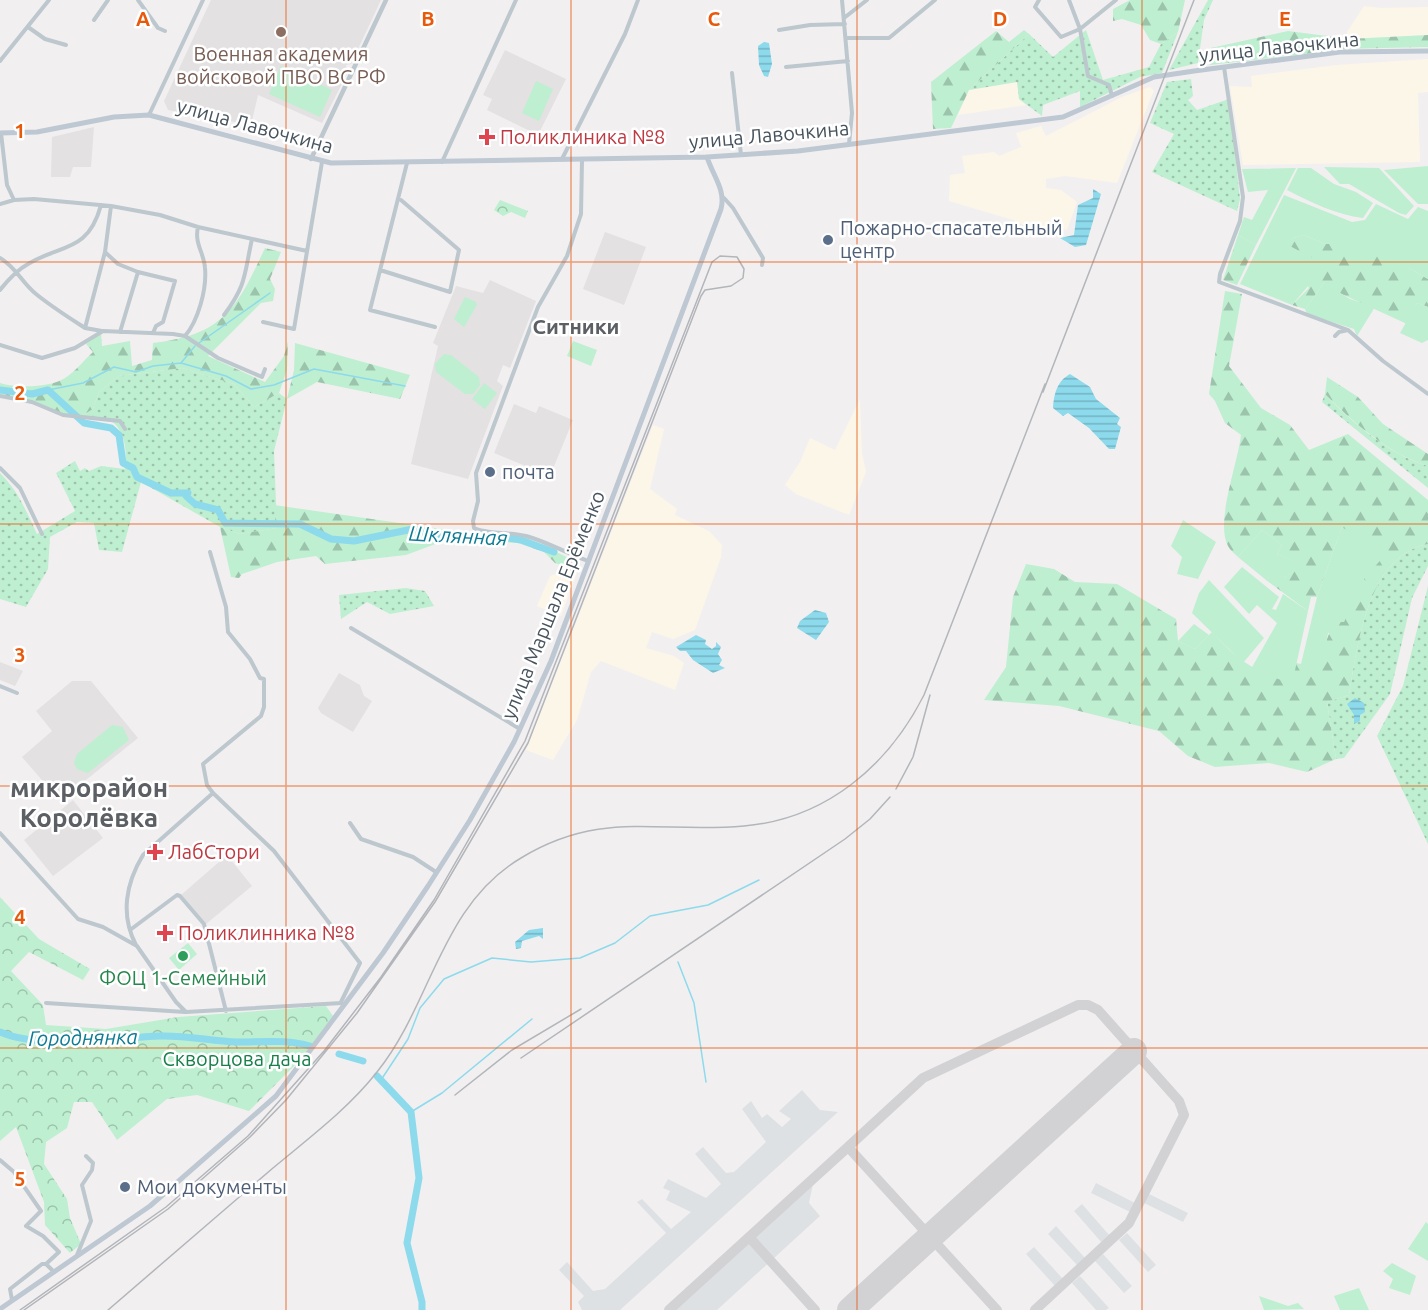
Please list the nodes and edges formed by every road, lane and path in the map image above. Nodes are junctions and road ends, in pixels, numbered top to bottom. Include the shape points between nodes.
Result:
1 (49, 0) edge
2 (108, 0) edge
3 (138, 0) edge
4 (203, 0) edge
5 (386, 0) edge
6 (516, 0) edge
7 (638, 0) edge
8 (842, 0) edge
9 (867, 0) edge
10 (934, 0) edge
11 (1039, 0) edge
12 (1069, 0) edge
13 (1116, 0) edge
14 (94, 20) dead end
15 (844, 21) junction
16 (28, 27) junction
17 (1080, 29) junction
18 (779, 30) dead end
19 (165, 31) dead end
20 (846, 38) junction
21 (66, 45) dead end
22 (1428, 51) edge
23 (0, 61) edge
24 (848, 61) junction
25 (786, 67) dead end
26 (1224, 67) junction
27 (732, 73) dead end
28 (1113, 96) junction
29 (149, 115) junction
30 (0, 133) edge
31 (849, 144) junction
32 (741, 155) junction
33 (707, 157) junction
34 (311, 159) junction
35 (562, 160) junction
36 (582, 160) junction
37 (322, 162) junction
38 (442, 162) junction
39 (407, 163) junction
40 (724, 198) junction
41 (400, 199) junction
42 (14, 200) junction
43 (0, 204) edge
44 (101, 205) junction
45 (111, 206) junction
46 (198, 227) junction
47 (252, 239) junction
48 (307, 250) junction
49 (105, 252) junction
50 (0, 258) edge
51 (762, 265) dead end
52 (380, 270) junction
53 (18, 271) junction
54 (138, 272) junction
55 (0, 290) edge
56 (225, 315) dead end
57 (263, 322) dead end
58 (435, 327) dead end
59 (85, 328) junction
60 (1348, 330) junction
61 (103, 331) junction
62 (120, 332) junction
63 (153, 333) junction
64 (185, 336) junction
65 (1335, 336) dead end
66 (0, 345) edge
67 (265, 369) dead end
68 (1428, 394) edge
69 (0, 396) edge
70 (125, 429) dead end
71 (0, 468) edge
72 (42, 534) dead end
73 (210, 552) dead end
74 (588, 561) junction
75 (351, 628) dead end
76 (0, 686) edge
77 (17, 693) dead end
78 (520, 729) junction
79 (213, 794) junction
80 (350, 823) dead end
81 (0, 833) edge
82 (436, 873) junction
83 (130, 930) junction
84 (137, 946) junction
85 (46, 1003) dead end
86 (343, 1004) junction
87 (226, 1011) junction
88 (186, 1012) junction
89 (86, 1156) dead end
90 (0, 1160) edge
91 (77, 1256) junction
92 (45, 1264) junction
93 (54, 1272) junction
94 (12, 1300) junction
95 (0, 1309) edge

1 - 16 street
2 - 14 street
3 - 19 street via 158,28
4 - 29 street
5 - 34 street
6 - 38 street
7 - 35 street
8 - 15 street
9 - 15 street
10 - 20 street via 889,38
11 - 17 street via 1035,7 1061,37
12 - 17 street
13 - 17 street
15 - 18 street
15 - 20 street
16 - 21 street via 45,39
16 - 23 street
17 - 28 street via 1088,76 1109,85
20 - 24 street
22 - 26 main road, улица Лавочкина via 1340,52
24 - 25 street
24 - 31 street via 852,113
26 - 28 main road, улица Лавочкина via 1154,77
26 - 60 street via 1244,197 1219,282
27 - 32 street
28 - 31 main road, улица Лавочкина via 1063,117
29 - 30 main road, улица Лавочкина via 114,117 37,132
29 - 34 main road, улица Лавочкина
30 - 42 street via 7,185
31 - 32 main road, улица Лавочкина
32 - 33 main road, улица Лавочкина
33 - 36 main road, улица Лавочкина
33 - 40 main road
34 - 37 main road, улица Лавочкина
35 - 36 main road, улица Лавочкина
35 - 38 main road, улица Лавочкина
36 - 74 street via 581,214 567,255 535,316 476,473 478,501 473,521 474,528 481,531 527,536
37 - 39 main road, улица Лавочкина
37 - 48 street
38 - 39 main road, улица Лавочкина
39 - 41 street
40 - 51 street via 763,258
40 - 74 main road, улица Маршала Ерёменко
41 - 52 street
41 - 52 street via 459,250 450,292
42 - 43 street
42 - 44 street
44 - 45 street
44 - 53 street via 92,229 78,241
45 - 46 street
45 - 49 street
46 - 47 street
46 - 64 street via 196,237 205,277 194,321
47 - 48 street
47 - 56 street via 247,275
48 - 57 street via 294,329
49 - 54 street via 118,264
49 - 59 street
50 - 53 street
52 - 58 street via 370,310
53 - 55 street
53 - 59 street via 36,294
54 - 62 street
54 - 63 street via 175,281 163,322
59 - 61 street
60 - 65 street
60 - 68 street
61 - 62 street
61 - 66 street via 50,357 27,355
62 - 63 street
63 - 64 street
64 - 67 street via 262,377
69 - 70 street via 32,402 63,416 120,421
71 - 72 street via 20,488
73 - 79 street via 226,608 228,632 264,680 261,716 203,764
74 - 78 main road, улица Маршала Ерёменко via 551,662
75 - 78 street
76 - 77 street
78 - 82 main road, улица Маршала Ерёменко
79 - 83 street via 143,855 129,883 126,905
79 - 86 street via 274,851 360,963
80 - 82 street via 361,839 413,857
81 - 84 street via 78,919 103,927
82 - 86 main road, улица Маршала Ерёменко
83 - 84 street
83 - 87 street via 180,896 204,924
84 - 88 street
85 - 88 street
86 - 87 street
86 - 91 main road, улица Маршала Ерёменко via 276,1096 150,1206
87 - 88 street
89 - 91 street via 93,1164 82,1185 92,1221
90 - 92 street via 41,1211 26,1226 59,1252
91 - 93 main road, улица Маршала Ерёменко
92 - 93 street
92 - 94 street via 10,1288
93 - 94 main road, улица Маршала Ерёменко
94 - 95 main road, улица Маршала Ерёменко

